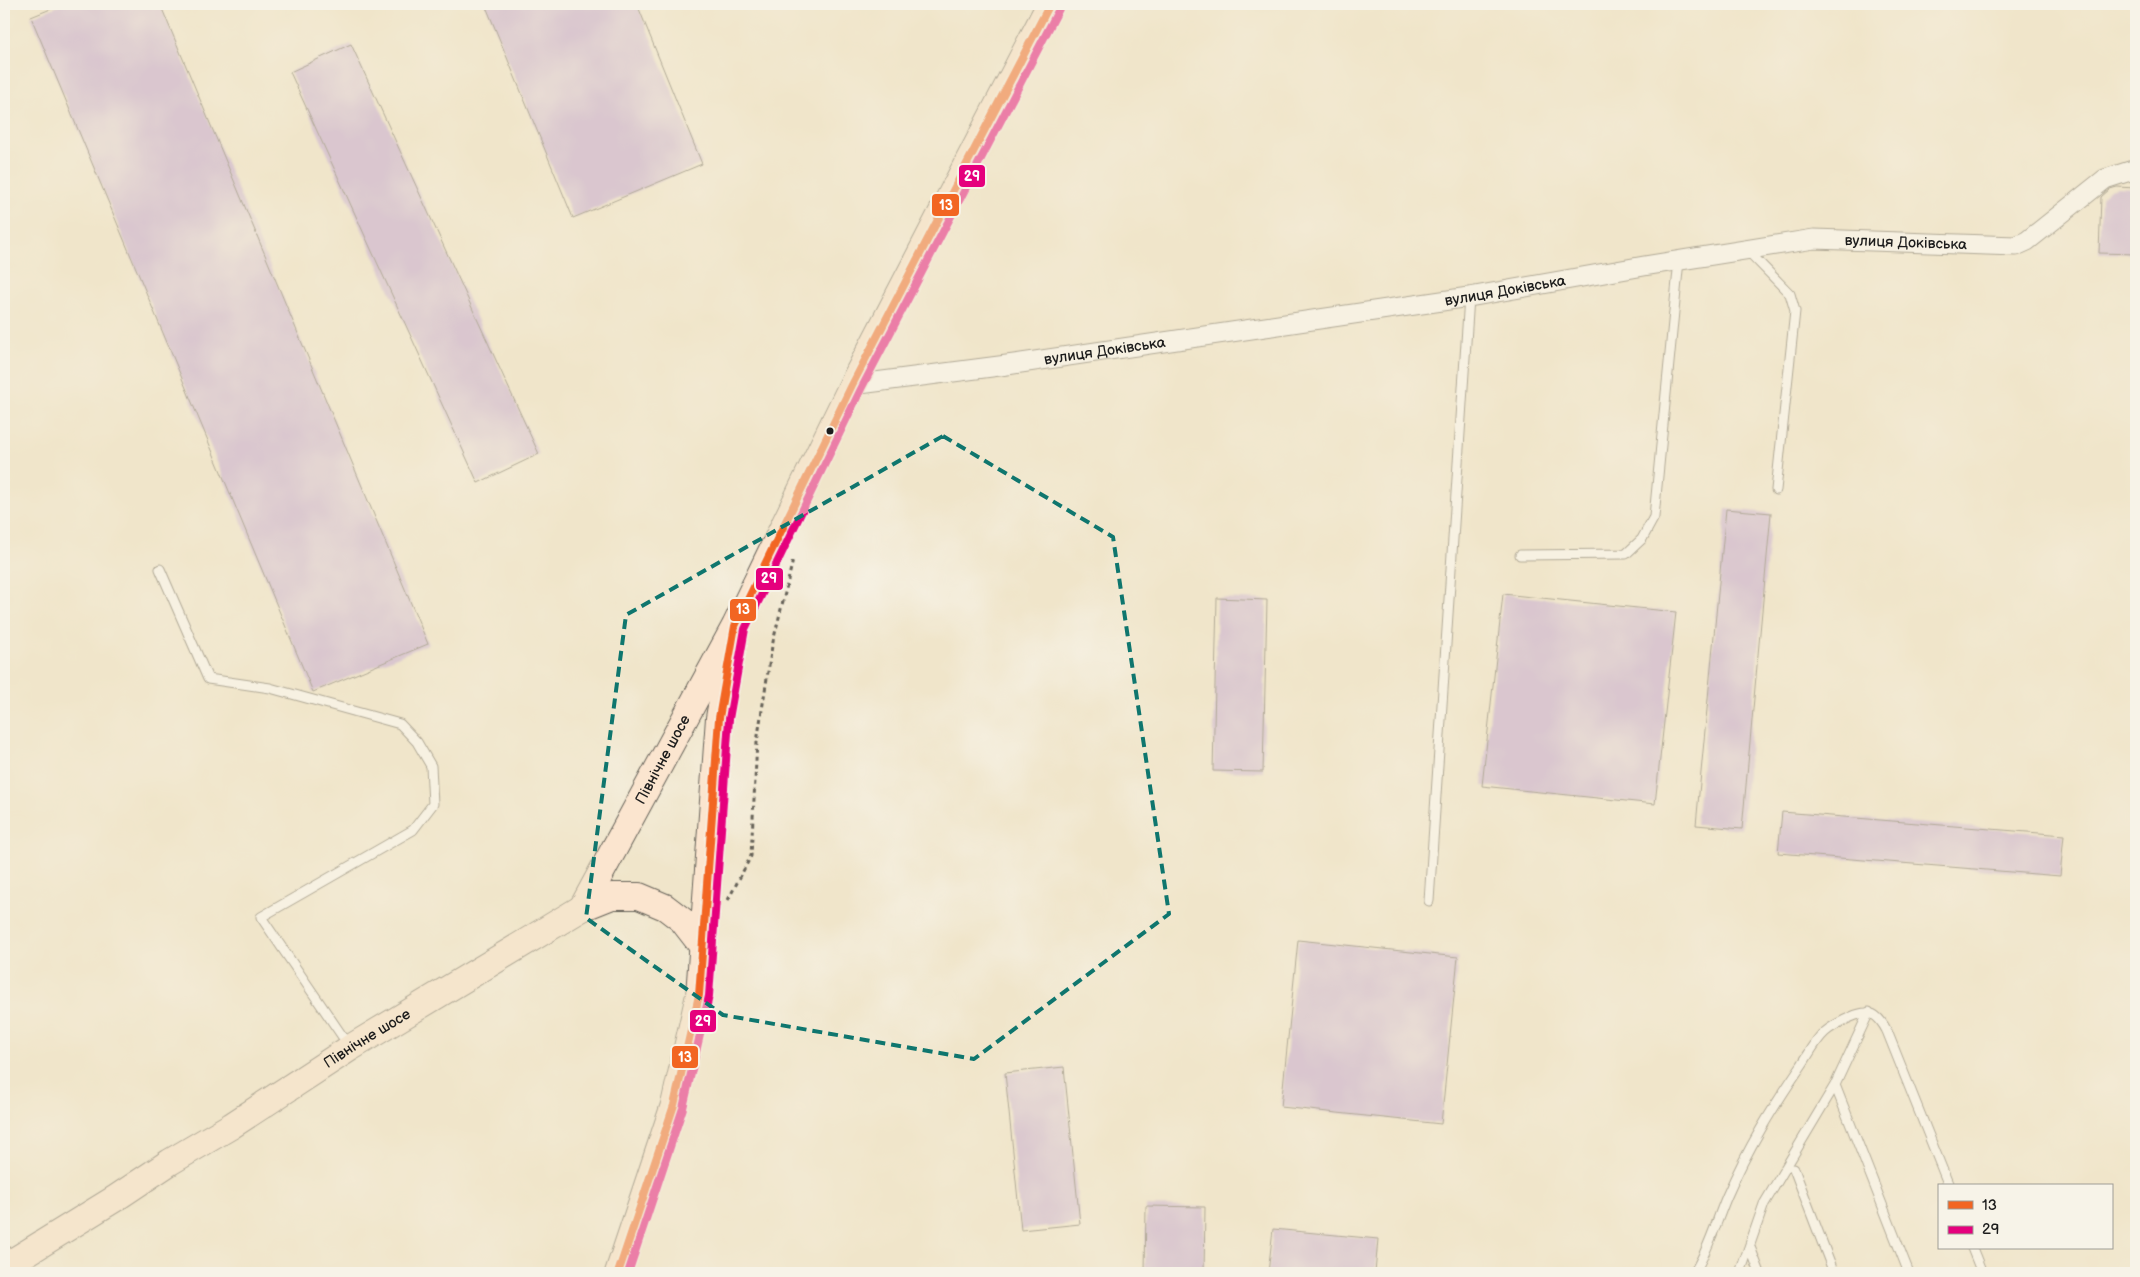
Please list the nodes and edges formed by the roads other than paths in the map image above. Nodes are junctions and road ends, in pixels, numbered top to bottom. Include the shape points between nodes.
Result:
1 (1050, 4) edge
2 (2136, 169) edge
3 (1747, 250) junction
4 (1679, 260) junction
5 (1469, 297) junction
6 (852, 385) junction
7 (1776, 490) dead end
8 (1520, 555) dead end
9 (160, 569) dead end
10 (735, 626) junction
11 (1429, 901) dead end
12 (582, 908) junction
13 (703, 947) junction
14 (1869, 1012) junction
15 (350, 1048) junction
16 (1835, 1085) junction
17 (1794, 1169) dead end
18 (1947, 1184) edge
19 (1750, 1247) junction
20 (1973, 1250) edge
21 (4, 1266) edge
22 (618, 1273) edge
23 (1694, 1273) edge
24 (1740, 1273) edge
25 (1760, 1273) edge
26 (1834, 1273) edge
27 (1909, 1273) edge
28 (1982, 1273) edge

1 - 6 main road, Північне шосе
2 - 3 street, вулиця Доківська via 2105,179 2034,237 2016,246 1814,239
3 - 4 street, вулиця Доківська
3 - 7 lane via 1790,294 1795,312
4 - 5 street, вулиця Доківська
4 - 8 lane via 1654,517 1642,539 1626,554
5 - 6 street, вулиця Доківська
5 - 11 lane
6 - 10 main road, Північне шосе
9 - 15 lane via 208,679 270,688 400,724 417,742 431,766 433,804 413,830 261,916
10 - 12 main road, Північне шосе
10 - 13 main road via 719,718
12 - 13 main road via 612,896 639,896 665,907 682,920
12 - 15 main road, Північне шосе
13 - 22 main road via 700,995 674,1105
14 - 16 lane
14 - 18 lane via 1881,1019 1887,1031
14 - 23 lane via 1836,1024 1824,1033 1778,1100 1750,1145
15 - 21 main road, Північне шосе via 231,1126
16 - 19 lane via 1764,1204
16 - 27 lane
17 - 26 lane
19 - 24 lane
19 - 25 lane
20 - 28 lane

